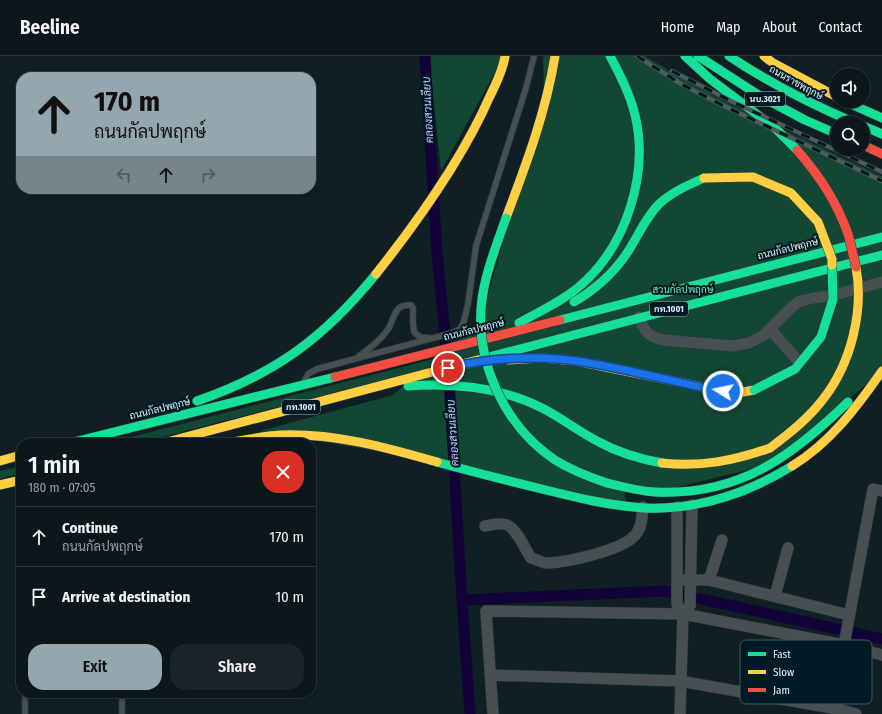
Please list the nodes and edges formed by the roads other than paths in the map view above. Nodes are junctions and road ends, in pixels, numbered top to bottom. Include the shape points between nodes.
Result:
1 (505, 56) edge
2 (534, 56) edge
3 (555, 56) edge
4 (610, 56) edge
5 (685, 56) edge
6 (698, 56) edge
7 (729, 56) edge
8 (764, 56) edge
9 (830, 93) edge
10 (860, 108) edge
11 (838, 116) edge
12 (882, 118) edge
13 (870, 129) edge
14 (830, 131) edge
15 (882, 134) edge
16 (870, 148) edge
17 (882, 154) edge
18 (882, 237) edge
19 (882, 255) edge
20 (842, 274) dead end
21 (881, 280) edge
22 (842, 286) dead end
23 (639, 317) junction
24 (770, 329) junction
25 (496, 335) junction
26 (433, 338) junction
27 (355, 358) junction
28 (799, 362) dead end
29 (468, 363) junction
30 (882, 370) edge
31 (301, 386) junction
32 (346, 395) junction
33 (77, 438) edge
34 (90, 438) edge
35 (182, 438) edge
36 (259, 438) edge
37 (16, 456) edge
38 (0, 461) edge
39 (16, 481) edge
40 (0, 485) edge
41 (877, 490) edge
42 (692, 505) junction
43 (643, 507) junction
44 (678, 507) junction
45 (485, 526) dead end
46 (722, 540) dead end
47 (788, 548) dead end
48 (709, 580) junction
49 (677, 583) junction
50 (691, 584) junction
51 (774, 596) junction
52 (686, 610) junction
53 (849, 615) junction
54 (845, 636) junction
55 (845, 640) edge
56 (853, 640) edge
57 (872, 650) edge
58 (882, 655) edge
59 (490, 675) junction
60 (680, 681) junction
61 (740, 693) edge
62 (25, 698) edge
63 (122, 698) edge
64 (796, 704) edge
65 (836, 712) edge
66 (26, 714) edge
67 (122, 714) edge
68 (493, 714) edge
69 (680, 714) edge
70 (856, 714) edge

1 - 33 main road via 491,96 471,137 439,186 382,266 348,305 315,337 252,379 215,395
2 - 26 lane via 476,246 464,321 460,329
3 - 30 main road, bridge via 541,120 488,272 481,312 484,353 493,382 502,402 529,437 559,463 607,484 646,491 681,492 720,485 753,473 802,444
4 - 25 main road via 627,91 637,124 639,159 631,205 626,218 600,265 582,284 555,304
5 - 32 main road, bridge via 714,83 775,128 797,150 827,188 848,231 858,269 859,308 854,335 843,367 828,394 800,426 770,448 736,460 692,466 644,460 620,453 550,412 517,397 485,389 441,385 412,386
6 - 14 main road, นบ.3021 via 760,96
7 - 11 main road, ถนนราชพฤกษ์ / นบ.3021 via 751,71
8 - 9 main road, ถนนราชพฤกษ์
10 - 12 main road
13 - 15 main road
16 - 17 main road
18 - 25 main road, ถนนกัลปพฤกษ์ / กท.1001
19 - 23 main road, กท.1001
20 - 25 main road, bridge via 838,254 829,233 817,214 800,198 778,185 751,176 728,174 704,178 682,188 663,201 647,220 622,260 593,290 568,305
21 - 24 street via 830,296 800,301
22 - 29 main road, bridge via 835,323 814,357 785,380 754,390 723,391 590,363 558,359
23 - 24 street via 652,338 663,340 733,346 749,343
23 - 29 main road, กท.1001
24 - 28 street
25 - 31 main road, ถนนกัลปพฤกษ์ / กท.1001
26 - 27 lane
26 - 27 lane via 417,335 413,327 413,308 411,305 404,305 396,312 383,336
27 - 31 lane via 314,370 308,374
29 - 32 main road, กท.1001
30 - 42 main road via 850,414 819,446 799,462 759,484
31 - 34 main road, ถนนกัลปพฤกษ์ / กท.1001
32 - 35 main road, กท.1001
36 - 43 main road via 279,435 351,440 414,454 594,502
37 - 38 main road
39 - 40 main road
41 - 53 street
42 - 44 main road
42 - 50 street
43 - 44 main road
43 - 45 street via 636,535 626,543 585,558 544,563 530,558 516,531 507,525
44 - 49 street
46 - 48 street
47 - 51 street
48 - 50 street
48 - 51 street
49 - 50 street
49 - 52 street via 677,604
50 - 52 street
51 - 53 street
52 - 54 street
52 - 59 street via 486,611
52 - 60 street
53 - 54 street
54 - 55 street
54 - 56 street
57 - 58 street
59 - 60 street
59 - 68 street
60 - 61 street
60 - 69 street
62 - 66 lane
63 - 67 lane
64 - 65 street
65 - 70 street

